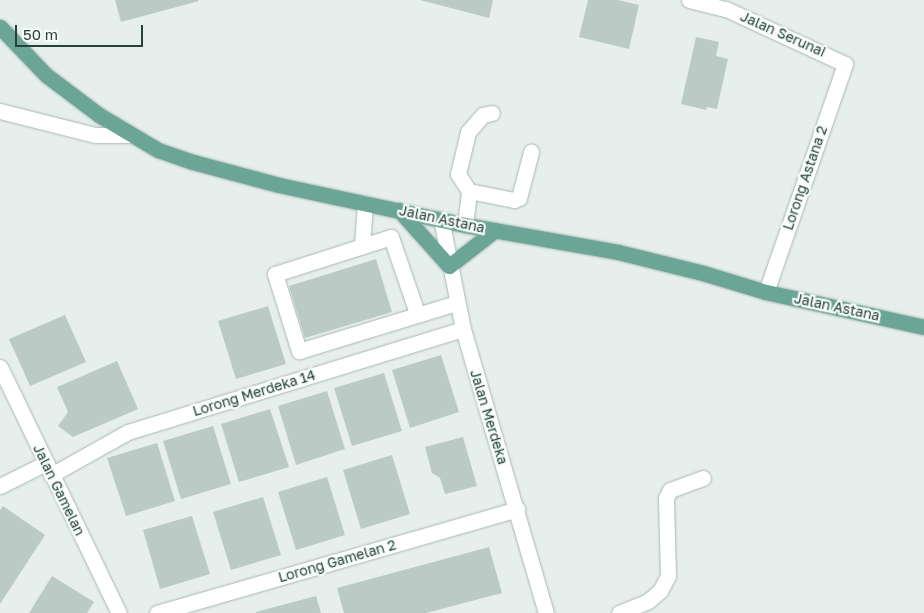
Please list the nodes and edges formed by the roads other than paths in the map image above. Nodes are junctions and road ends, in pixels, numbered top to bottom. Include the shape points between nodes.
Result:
1 (689, 0) edge
2 (0, 27) edge
3 (846, 64) joint
4 (0, 111) edge
5 (492, 113) dead end
6 (129, 135) junction
7 (531, 152) dead end
8 (469, 191) junction
9 (365, 203) junction
10 (399, 210) junction
11 (441, 219) junction
12 (465, 225) junction
13 (495, 230) junction
14 (362, 245) junction
15 (449, 266) junction
16 (766, 292) junction
17 (456, 303) junction
18 (417, 313) junction
19 (924, 327) edge
20 (463, 329) junction
21 (0, 367) edge
22 (49, 469) junction
23 (703, 478) dead end
24 (0, 486) edge
25 (517, 509) junction
26 (119, 613) edge
27 (158, 613) edge
28 (546, 613) edge
29 (619, 613) edge

1 - 3 street, Jalan Serunai via 726,9
2 - 6 main road, Jalan Astana via 46,75
3 - 16 street, Lorong Astana 2
4 - 6 street via 94,135
5 - 8 street via 479,118 468,132 458,174
6 - 9 main road, Jalan Astana via 158,150 230,172
7 - 8 street via 519,198 514,200
8 - 12 street
9 - 10 main road, Jalan Astana
9 - 14 street
10 - 11 main road, Jalan Astana
10 - 15 main road
11 - 12 main road, Jalan Astana
11 - 15 street, Jalan Merdeka
12 - 13 main road, Jalan Astana
13 - 15 main road
13 - 16 main road, Jalan Astana via 618,252 703,272
14 - 18 street via 391,237
14 - 18 street via 275,274 299,351
15 - 17 street, Jalan Merdeka
16 - 19 main road, Jalan Astana
17 - 18 street
17 - 20 street, Jalan Merdeka
20 - 22 street, Lorong Merdeka 14 via 128,432
20 - 25 street, Jalan Merdeka
21 - 22 street, Jalan Gamelan
22 - 24 street, Lorong Merdeka 14
22 - 26 street, Jalan Gamelan
23 - 29 street via 670,490 666,498 668,576 660,591 648,601
25 - 27 street, Lorong Gamelan 2
25 - 28 street, Jalan Merdeka

